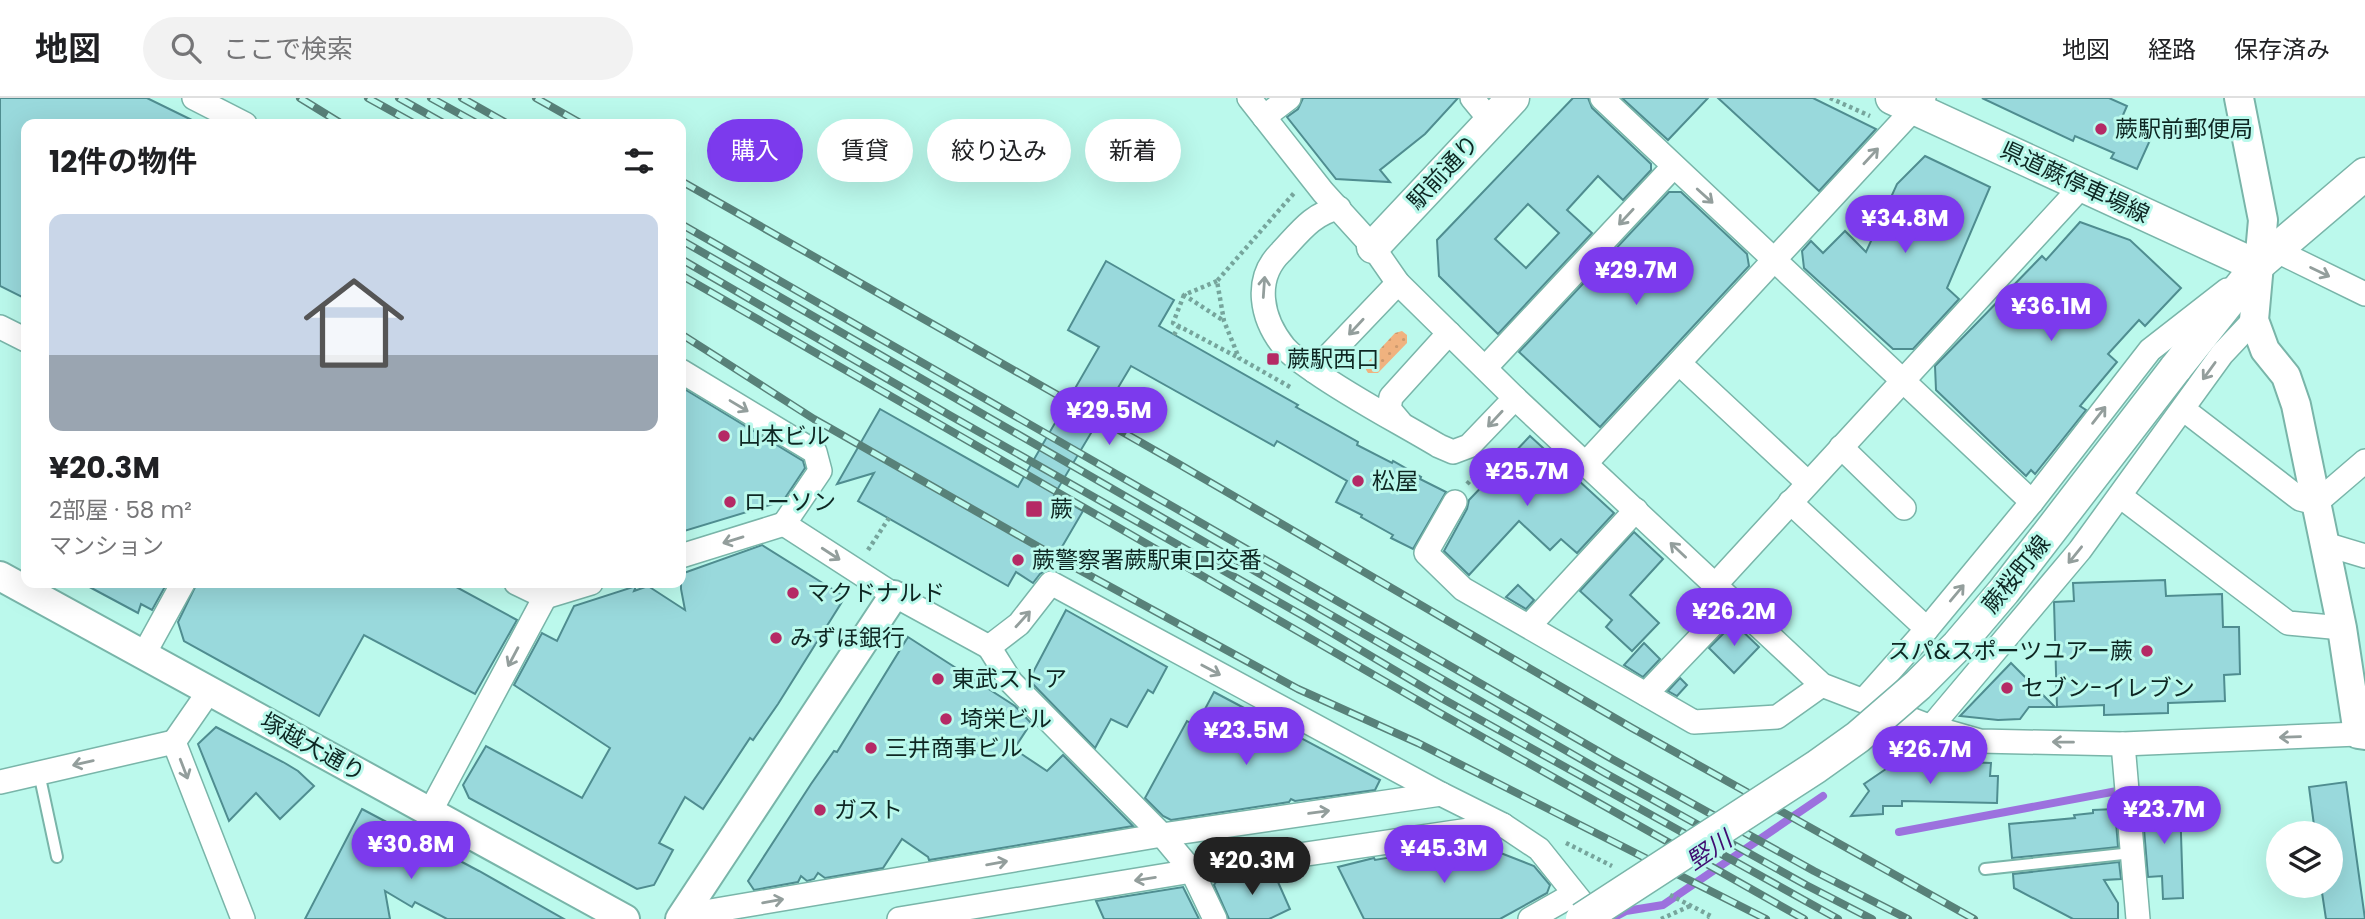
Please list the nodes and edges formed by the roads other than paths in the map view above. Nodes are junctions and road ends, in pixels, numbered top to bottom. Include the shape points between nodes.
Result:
1 (194, 98) edge
2 (1249, 98) edge
3 (1289, 98) edge
4 (1513, 98) edge
5 (1602, 98) edge
6 (2239, 98) edge
7 (1907, 108) edge
8 (1482, 110) edge
9 (1264, 117) junction
10 (236, 119) edge
11 (1673, 167) junction
12 (2365, 174) edge
13 (2082, 186) junction
14 (1339, 208) junction
15 (1373, 247) junction
16 (2266, 258) junction
17 (1775, 260) junction
18 (1398, 283) junction
19 (2365, 294) edge
20 (2254, 320) junction
21 (0, 327) edge
22 (1449, 333) junction
23 (21, 338) edge
24 (1679, 363) junction
25 (1485, 368) junction
26 (1314, 371) junction
27 (686, 374) edge
28 (1902, 380) junction
29 (1515, 398) junction
30 (2183, 409) junction
31 (1400, 422) junction
32 (1841, 447) junction
33 (2365, 461) edge
34 (1586, 463) junction
35 (1808, 483) junction
36 (2120, 496) junction
37 (1455, 502) dead end
38 (1790, 502) junction
39 (2032, 502) junction
40 (2316, 503) junction
41 (1904, 508) dead end
42 (1636, 510) junction
43 (784, 524) junction
44 (2325, 544) junction
45 (686, 554) edge
46 (2365, 556) edge
47 (0, 576) edge
48 (1715, 585) junction
49 (21, 587) edge
50 (22, 588) edge
51 (180, 588) edge
52 (526, 588) edge
53 (575, 588) edge
54 (894, 595) junction
55 (545, 597) junction
56 (1734, 602) junction
57 (1529, 626) junction
58 (2342, 628) junction
59 (1927, 629) junction
60 (989, 647) junction
61 (144, 654) junction
62 (2357, 669) edge
63 (1822, 685) junction
64 (210, 690) junction
65 (1646, 694) junction
66 (1864, 700) junction
67 (1931, 727) junction
68 (2362, 734) edge
69 (174, 742) junction
70 (2123, 744) junction
71 (39, 773) junction
72 (0, 782) edge
73 (1441, 794) junction
74 (430, 812) junction
75 (1503, 825) junction
76 (1162, 835) junction
77 (2132, 853) junction
78 (57, 857) dead end
79 (1985, 869) dead end
80 (1192, 871) junction
81 (1578, 906) edge
82 (680, 918) edge
83 (243, 919) edge
84 (625, 919) edge
85 (899, 919) edge
86 (1215, 919) edge
87 (1530, 919) edge
88 (1595, 919) edge
89 (2138, 919) edge

1 - 10 street
2 - 9 street
3 - 9 street
4 - 8 main road, 駅前通り
5 - 11 street
6 - 16 street
7 - 13 main road, 県道蕨停車場線
17 -> 7 street
8 - 15 main road, 駅前通り
9 - 14 street
11 -> 17 street
11 -> 25 street
12 - 16 main road, 蕨桜町線
13 - 16 main road, 県道蕨停車場線
13 - 28 street
14 - 15 street
26 -> 14 street via 1279,340 1267,315 1262,287 1272,260 1321,212
15 - 18 street
16 -> 19 street
16 - 20 street
39 -> 16 street via 2150,350
16 - 81 main road, 蕨桜町線, bridge via 2004,591 1918,685 1816,767
17 - 24 street
17 - 28 street
18 - 22 street
18 -> 26 street
20 -> 30 street via 2222,354
20 - 40 street via 2265,350 2286,376
21 - 23 street
22 - 25 street
22 - 31 street via 1391,397 1389,409
24 - 34 street
24 - 35 street
25 - 29 street
26 - 31 street
27 -> 43 street via 815,452 820,471
28 - 32 street
28 - 39 street
29 -> 31 street via 1461,450 1446,450
29 - 34 street
30 - 36 street
30 - 40 street via 2300,499
32 - 35 street
32 - 41 street
33 - 40 street
34 - 42 street
35 - 38 street
36 - 58 street via 2288,623
36 -> 67 street
37 - 57 street via 1426,554 1463,589
38 - 48 street
38 - 59 street
59 -> 39 street
40 - 44 street
48 -> 42 street
42 - 57 street
43 -> 45 street
43 -> 54 street
44 - 46 street
44 - 58 street
47 - 49 street, 塚越大通り
48 - 56 street
50 - 61 street, 塚越大通り
51 - 61 street
52 - 55 street
53 - 55 street
54 - 60 street
54 - 82 street
55 -> 74 street
56 - 63 street
56 - 65 street
57 - 65 street
58 - 62 street
59 - 66 street
60 -> 73 street via 1019,624 1051,583
60 - 76 street via 1011,682
61 - 64 street, 塚越大通り
62 - 68 street
63 - 65 street via 1777,716 1694,722
63 - 66 street
64 - 69 street
64 - 74 street, 塚越大通り
66 - 67 street
70 -> 67 street via 1980,741
68 -> 70 street
69 -> 71 street
69 -> 83 street
70 - 77 street
71 - 72 street
71 - 78 lane
73 - 75 street
76 -> 73 street
74 - 84 street, 塚越大通り
75 - 80 street
75 - 81 street via 1539,849
76 - 80 street
82 -> 76 street
77 - 79 lane
77 - 89 street
80 -> 85 street
80 - 86 street
81 - 87 street
81 - 88 street

